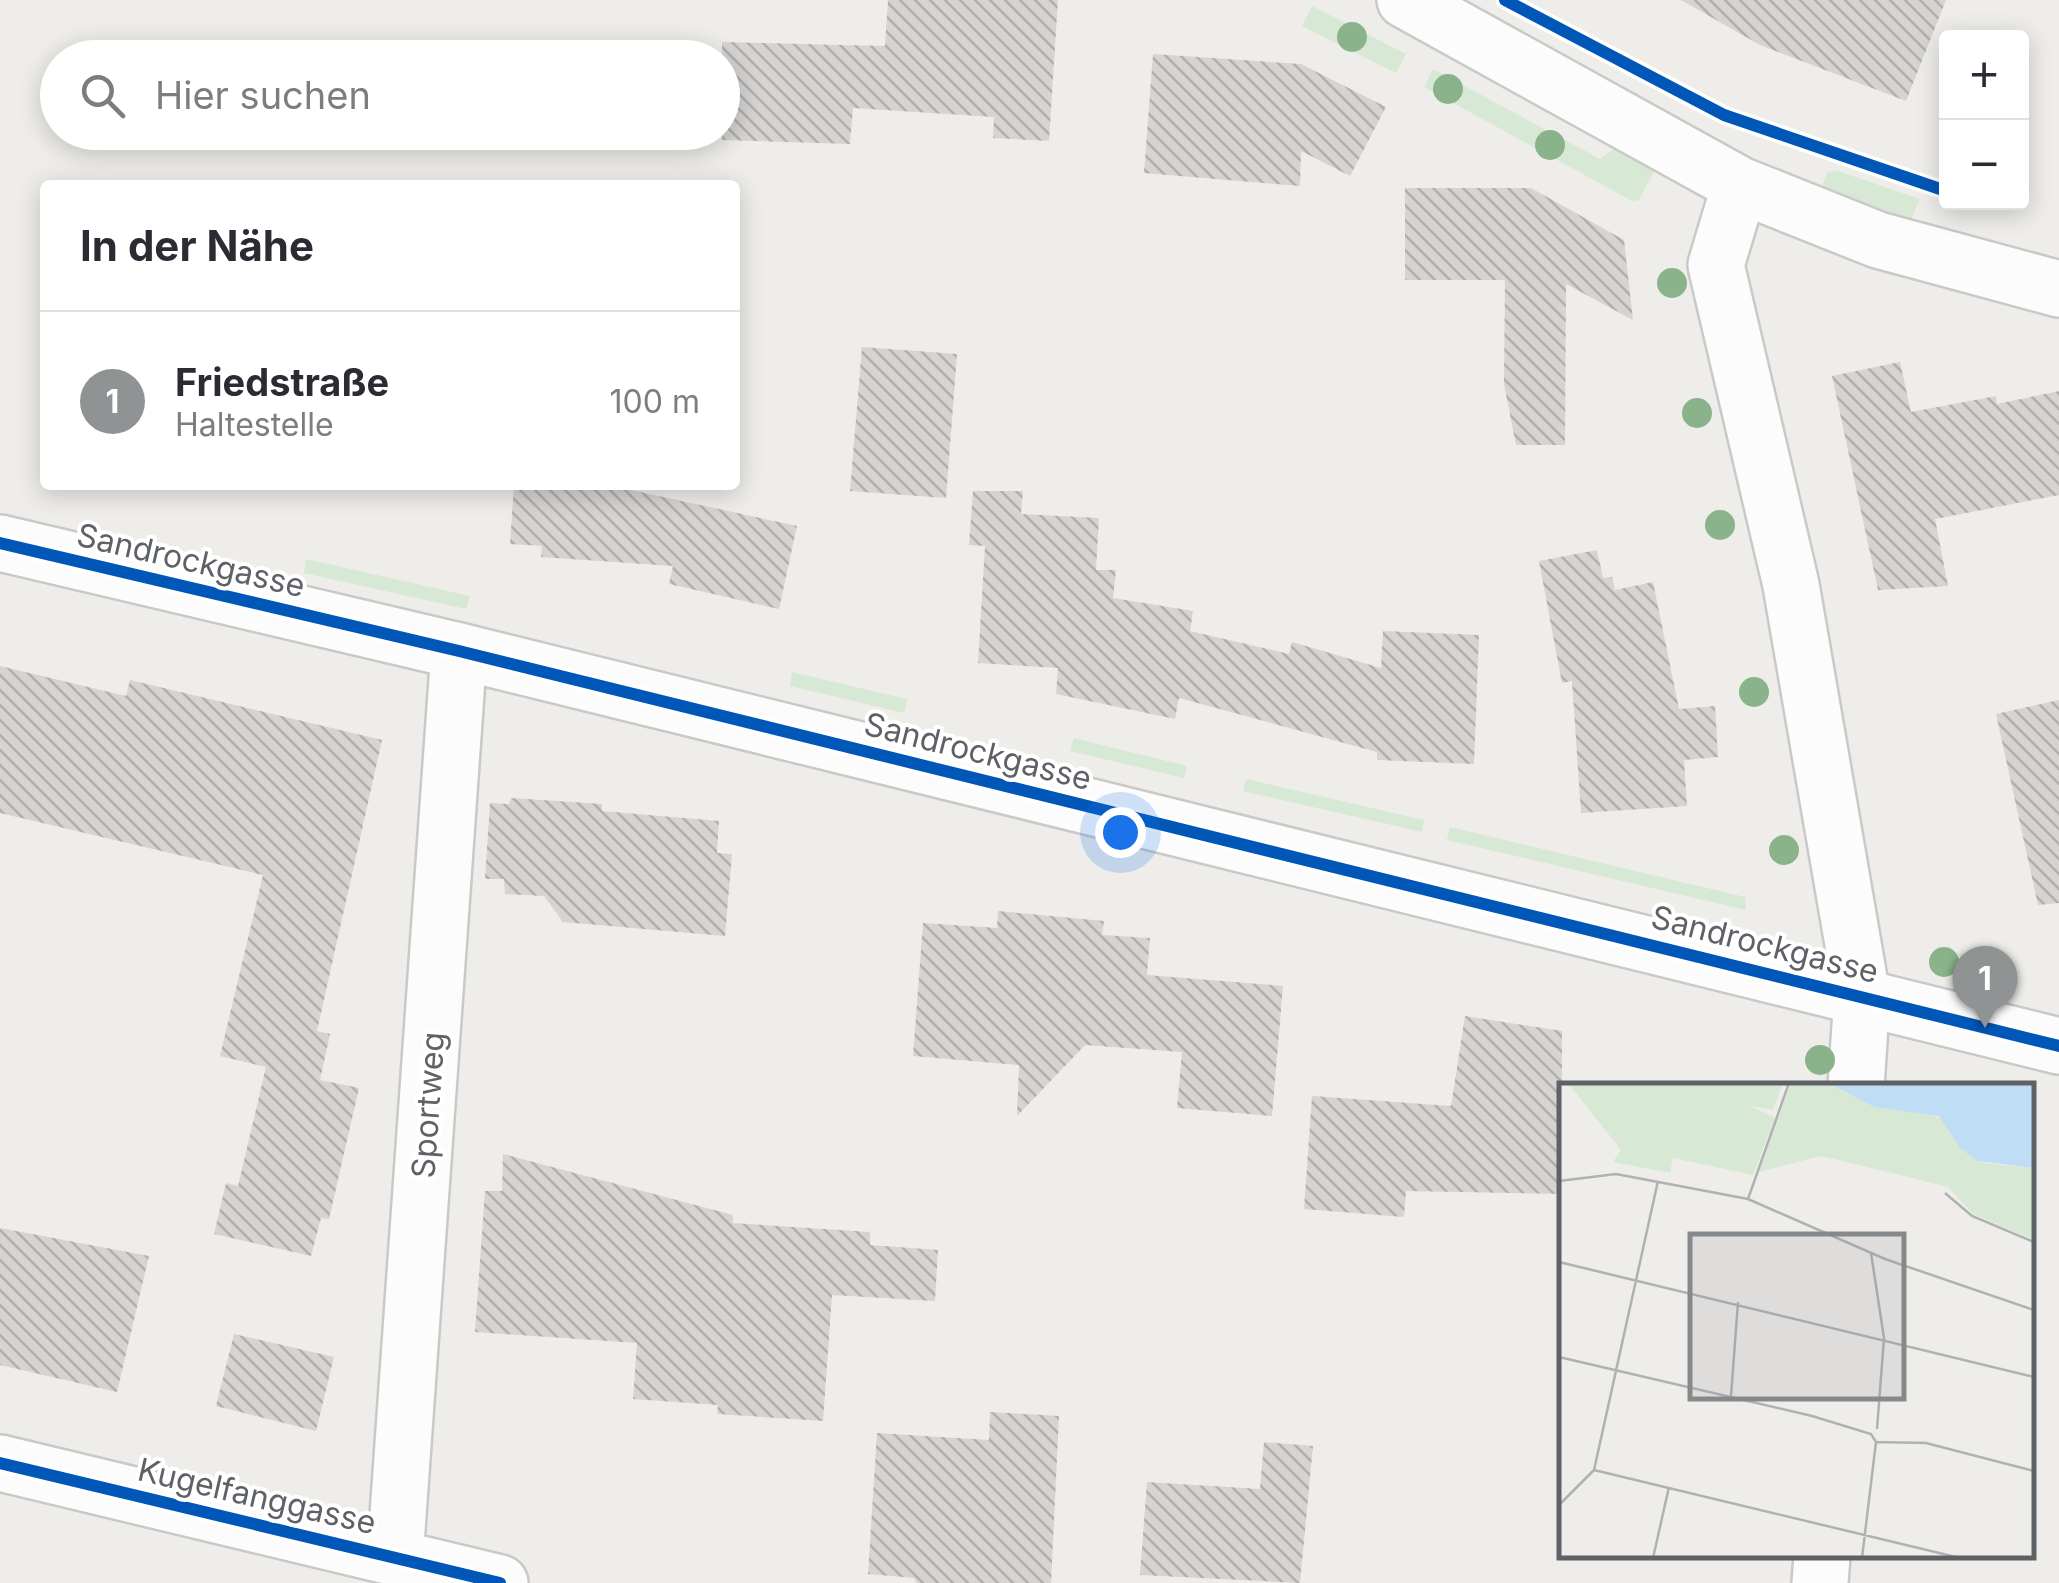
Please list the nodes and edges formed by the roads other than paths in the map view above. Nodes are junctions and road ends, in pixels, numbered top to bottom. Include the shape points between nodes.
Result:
1 (1405, 0) edge
2 (1740, 184) junction
3 (2059, 289) edge
4 (0, 544) edge
5 (459, 652) junction
6 (1862, 996) junction
7 (2059, 1046) edge
8 (1856, 1083) edge
9 (0, 1464) edge
10 (394, 1558) junction
11 (1822, 1558) edge
12 (500, 1583) edge
13 (1820, 1583) edge

1 - 2 street
2 - 3 street via 1878,240
2 - 6 street via 1716,265 1791,586
4 - 5 street, Sandrockgasse
5 - 6 street, Sandrockgasse
5 - 10 street, Sportweg
6 - 7 street, Sandrockgasse
6 - 8 street
9 - 10 street, Kugelfanggasse
10 - 12 street, Kugelfanggasse
11 - 13 street

